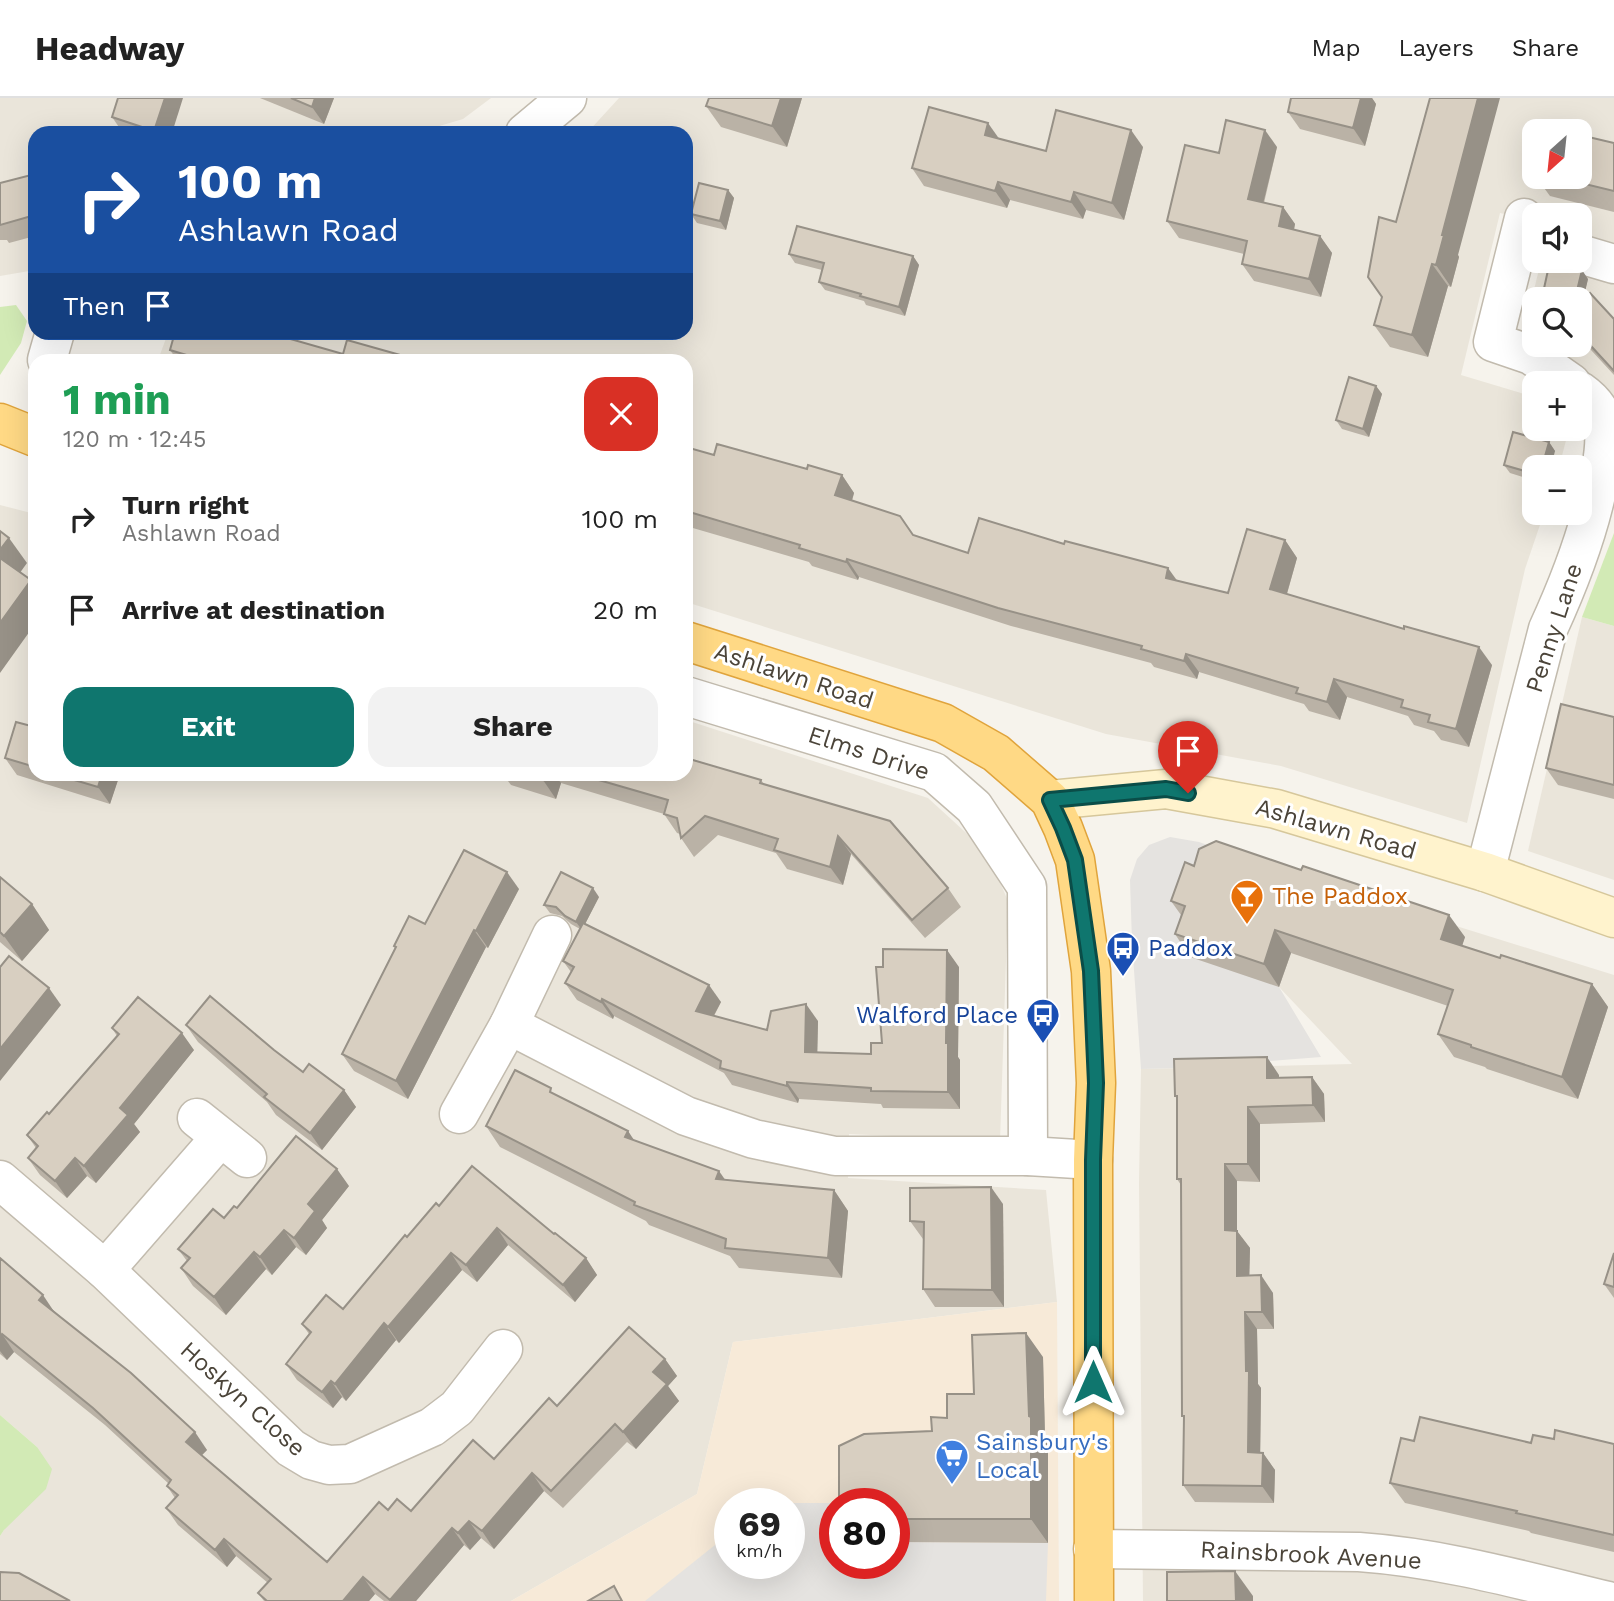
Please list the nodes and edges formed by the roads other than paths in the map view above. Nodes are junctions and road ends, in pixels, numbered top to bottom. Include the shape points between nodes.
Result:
1 (567, 98) edge
2 (533, 126) edge
3 (1522, 245) edge
4 (1592, 258) edge
5 (1614, 264) edge
6 (1554, 371) edge
7 (1592, 401) edge
8 (693, 644) edge
9 (693, 698) edge
10 (1050, 800) junction
11 (1485, 872) junction
12 (1614, 918) edge
13 (552, 935) dead end
14 (509, 1025) junction
15 (459, 1114) dead end
16 (221, 1138) dead end
17 (1028, 1156) junction
18 (1093, 1160) junction
19 (0, 1180) edge
20 (105, 1270) junction
21 (503, 1349) dead end
22 (1093, 1549) junction
23 (1094, 1601) edge
24 (1608, 1601) edge

1 - 2 street
3 - 6 street via 1493,342 1531,355
4 - 5 street
7 - 11 street, Penny Lane via 1603,418 1605,448 1597,498 1548,629
8 - 10 highway, Ashlawn Road via 943,723 996,753
9 - 17 street, Elms Drive via 934,772 974,807 1027,887
10 - 11 main road, Ashlawn Road via 1166,789 1276,809
10 - 18 highway via 1075,860 1091,971 1096,1083
11 - 12 main road, Ashlawn Road
13 - 14 street
14 - 15 street
14 - 17 street via 687,1116 754,1139 835,1156
16 - 20 street
17 - 18 street
18 - 22 highway
19 - 20 street, Hoskyn Close
20 - 21 street, Hoskyn Close via 291,1448 329,1465 350,1464 432,1427 457,1408
22 - 23 highway
22 - 24 street, Rainsbrook Avenue via 1398,1555 1448,1562

